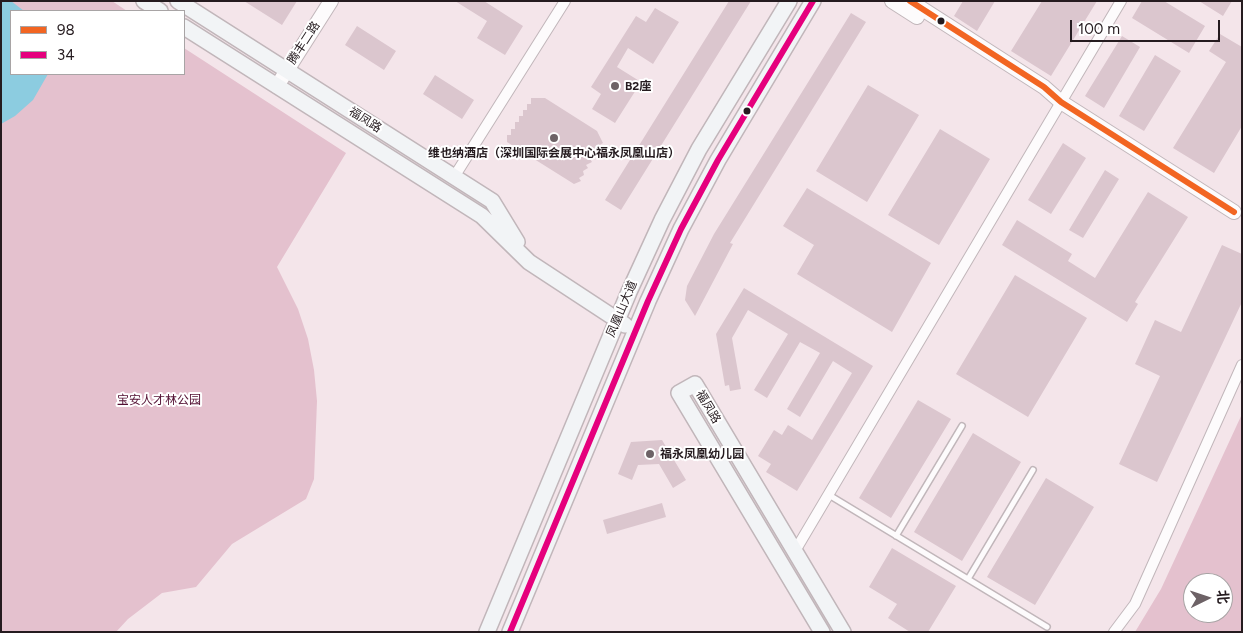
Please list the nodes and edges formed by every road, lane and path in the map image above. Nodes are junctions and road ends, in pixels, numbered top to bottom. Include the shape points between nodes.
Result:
1 (144, 1) edge
2 (178, 1) edge
3 (330, 1) edge
4 (566, 1) edge
5 (789, 1) edge
6 (813, 1) edge
7 (892, 1) edge
8 (910, 1) edge
9 (1121, 1) edge
10 (158, 10) edge
11 (185, 27) edge
12 (286, 70) junction
13 (277, 86) junction
14 (1061, 102) junction
15 (454, 177) junction
16 (1234, 212) dead end
17 (529, 262) junction
18 (617, 320) junction
19 (635, 331) junction
20 (1242, 365) edge
21 (962, 426) dead end
22 (1033, 470) dead end
23 (828, 494) junction
24 (896, 536) junction
25 (794, 551) junction
26 (968, 579) junction
27 (1046, 627) dead end
28 (487, 632) edge
29 (510, 632) edge
30 (822, 632) edge
31 (843, 632) edge
32 (1114, 632) edge

1 - 10 main road
2 - 12 main road, 福凤路
3 - 12 street, 腾丰二路
4 - 15 street
5 - 18 main road, 凤凰山大道 via 699,149 662,220
6 - 19 main road, 凤凰山大道 via 699,194
7 - 14 street via 1039,94
8 - 14 street via 1044,87
9 - 14 street
11 - 13 main road, 福凤路
12 - 13 street, 腾丰二路
12 - 15 main road, 福凤路
13 - 17 main road, 福凤路 via 482,216
14 - 16 street
14 - 23 street
15 - 17 main road, 福凤路 via 492,200
17 - 18 main road, 福凤路
18 - 19 main road, 福凤路
18 - 28 main road, 凤凰山大道
19 - 29 main road, 凤凰山大道
20 - 32 street via 1135,604
21 - 24 lane
22 - 26 lane
23 - 24 lane
23 - 25 street
24 - 26 lane
25 - 30 main road, 福凤路 via 694,384 679,393
25 - 31 main road, 福凤路
26 - 27 lane

